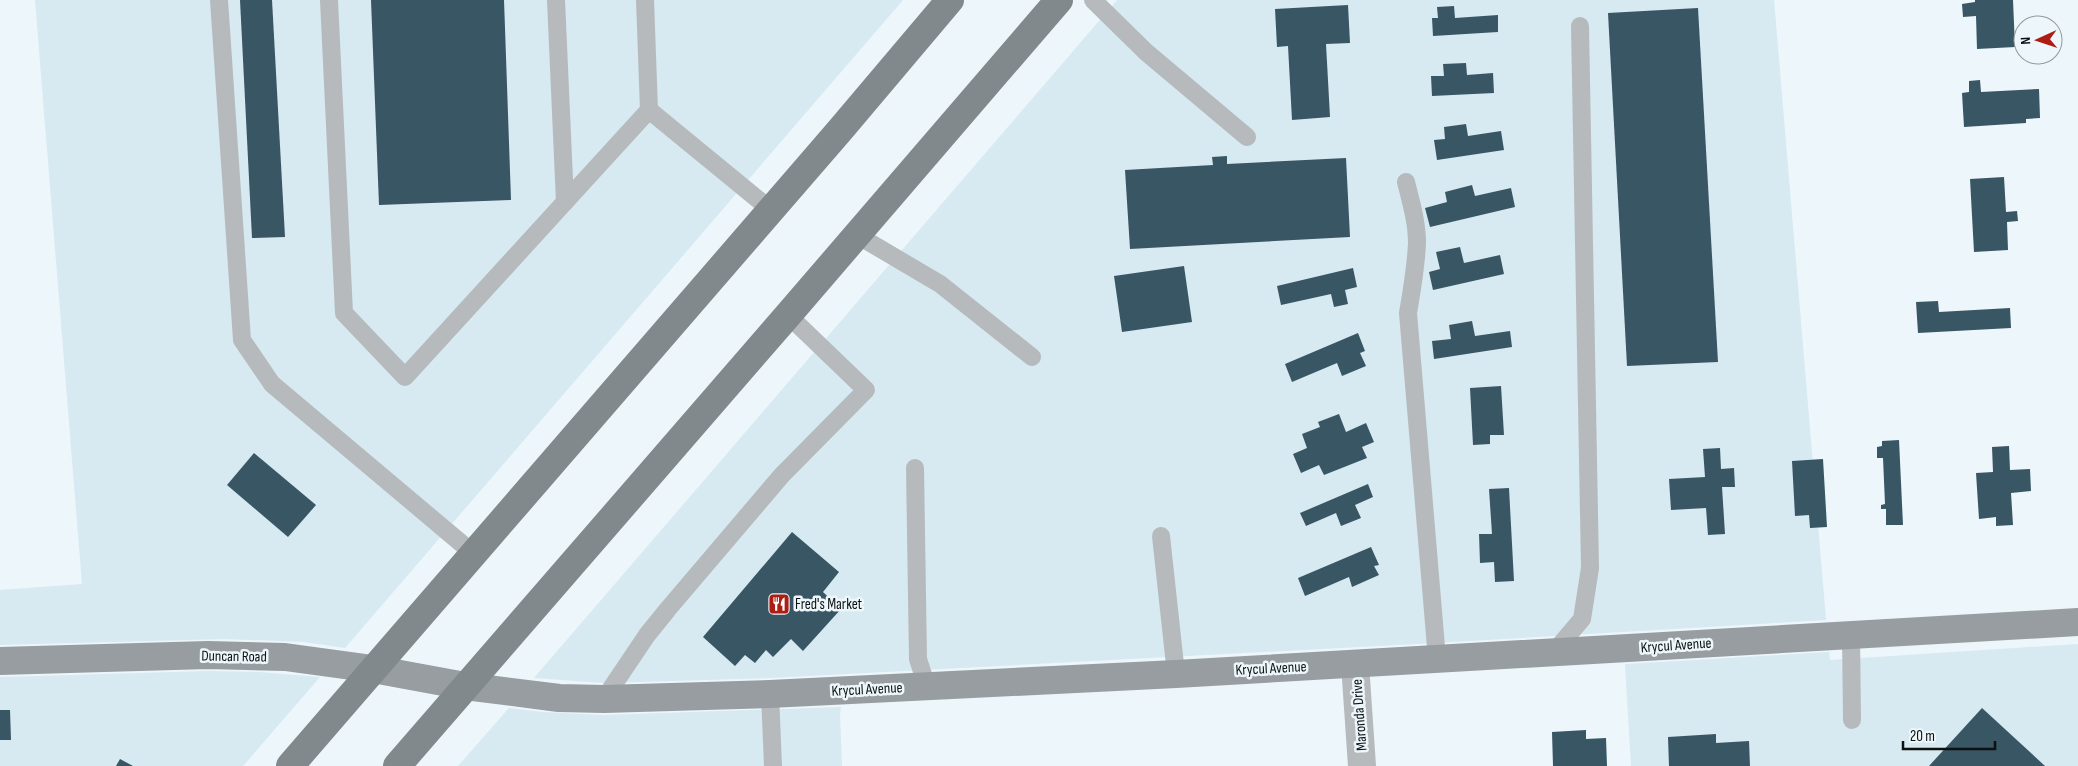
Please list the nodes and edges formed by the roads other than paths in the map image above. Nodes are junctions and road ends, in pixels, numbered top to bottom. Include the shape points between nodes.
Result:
1 (219, 0) edge
2 (329, 0) edge
3 (556, 0) edge
4 (645, 0) edge
5 (950, 0) edge
6 (1058, 0) edge
7 (1092, 0) edge
8 (1580, 26) dead end
9 (649, 110) junction
10 (1247, 137) dead end
11 (1406, 182) dead end
12 (565, 202) junction
13 (771, 210) junction
14 (857, 235) junction
15 (788, 315) junction
16 (1032, 357) dead end
17 (915, 468) dead end
18 (1161, 536) dead end
19 (474, 554) junction
20 (2078, 622) edge
21 (1852, 634) junction
22 (1554, 652) junction
23 (1437, 659) junction
24 (0, 661) edge
25 (1355, 664) junction
26 (373, 669) junction
27 (1176, 674) junction
28 (465, 686) junction
29 (927, 686) junction
30 (770, 694) junction
31 (604, 699) junction
32 (1852, 720) dead end
33 (290, 766) edge
34 (397, 766) edge
35 (773, 766) edge
36 (1362, 766) edge

1 - 19 lane via 242,340 272,384
2 - 12 lane via 344,313 405,377
3 - 12 lane
4 - 9 lane
5 - 13 main road
6 - 14 main road
7 - 10 lane via 1146,52
8 - 22 lane via 1590,568 1582,619
9 - 12 lane
9 - 13 lane
11 - 23 lane via 1417,242 1408,313
13 - 19 main road
14 - 15 main road
14 - 16 lane via 940,284
15 - 28 main road
15 - 31 lane via 866,390 782,475 647,635
17 - 29 lane via 918,659
18 - 27 lane
19 - 26 main road
20 - 21 street, Krycul Avenue
21 - 22 street, Krycul Avenue
21 - 32 lane
22 - 23 street, Krycul Avenue
23 - 25 street, Krycul Avenue
24 - 26 street, Duncan Road via 260,656 302,658
25 - 27 street, Krycul Avenue
25 - 36 street, Maronda Drive
26 - 28 street, Duncan Road
26 - 33 main road
27 - 29 street, Krycul Avenue
28 - 31 street, Krycul Avenue via 559,698
28 - 34 main road
29 - 30 street, Krycul Avenue
30 - 31 street, Krycul Avenue
30 - 35 lane

